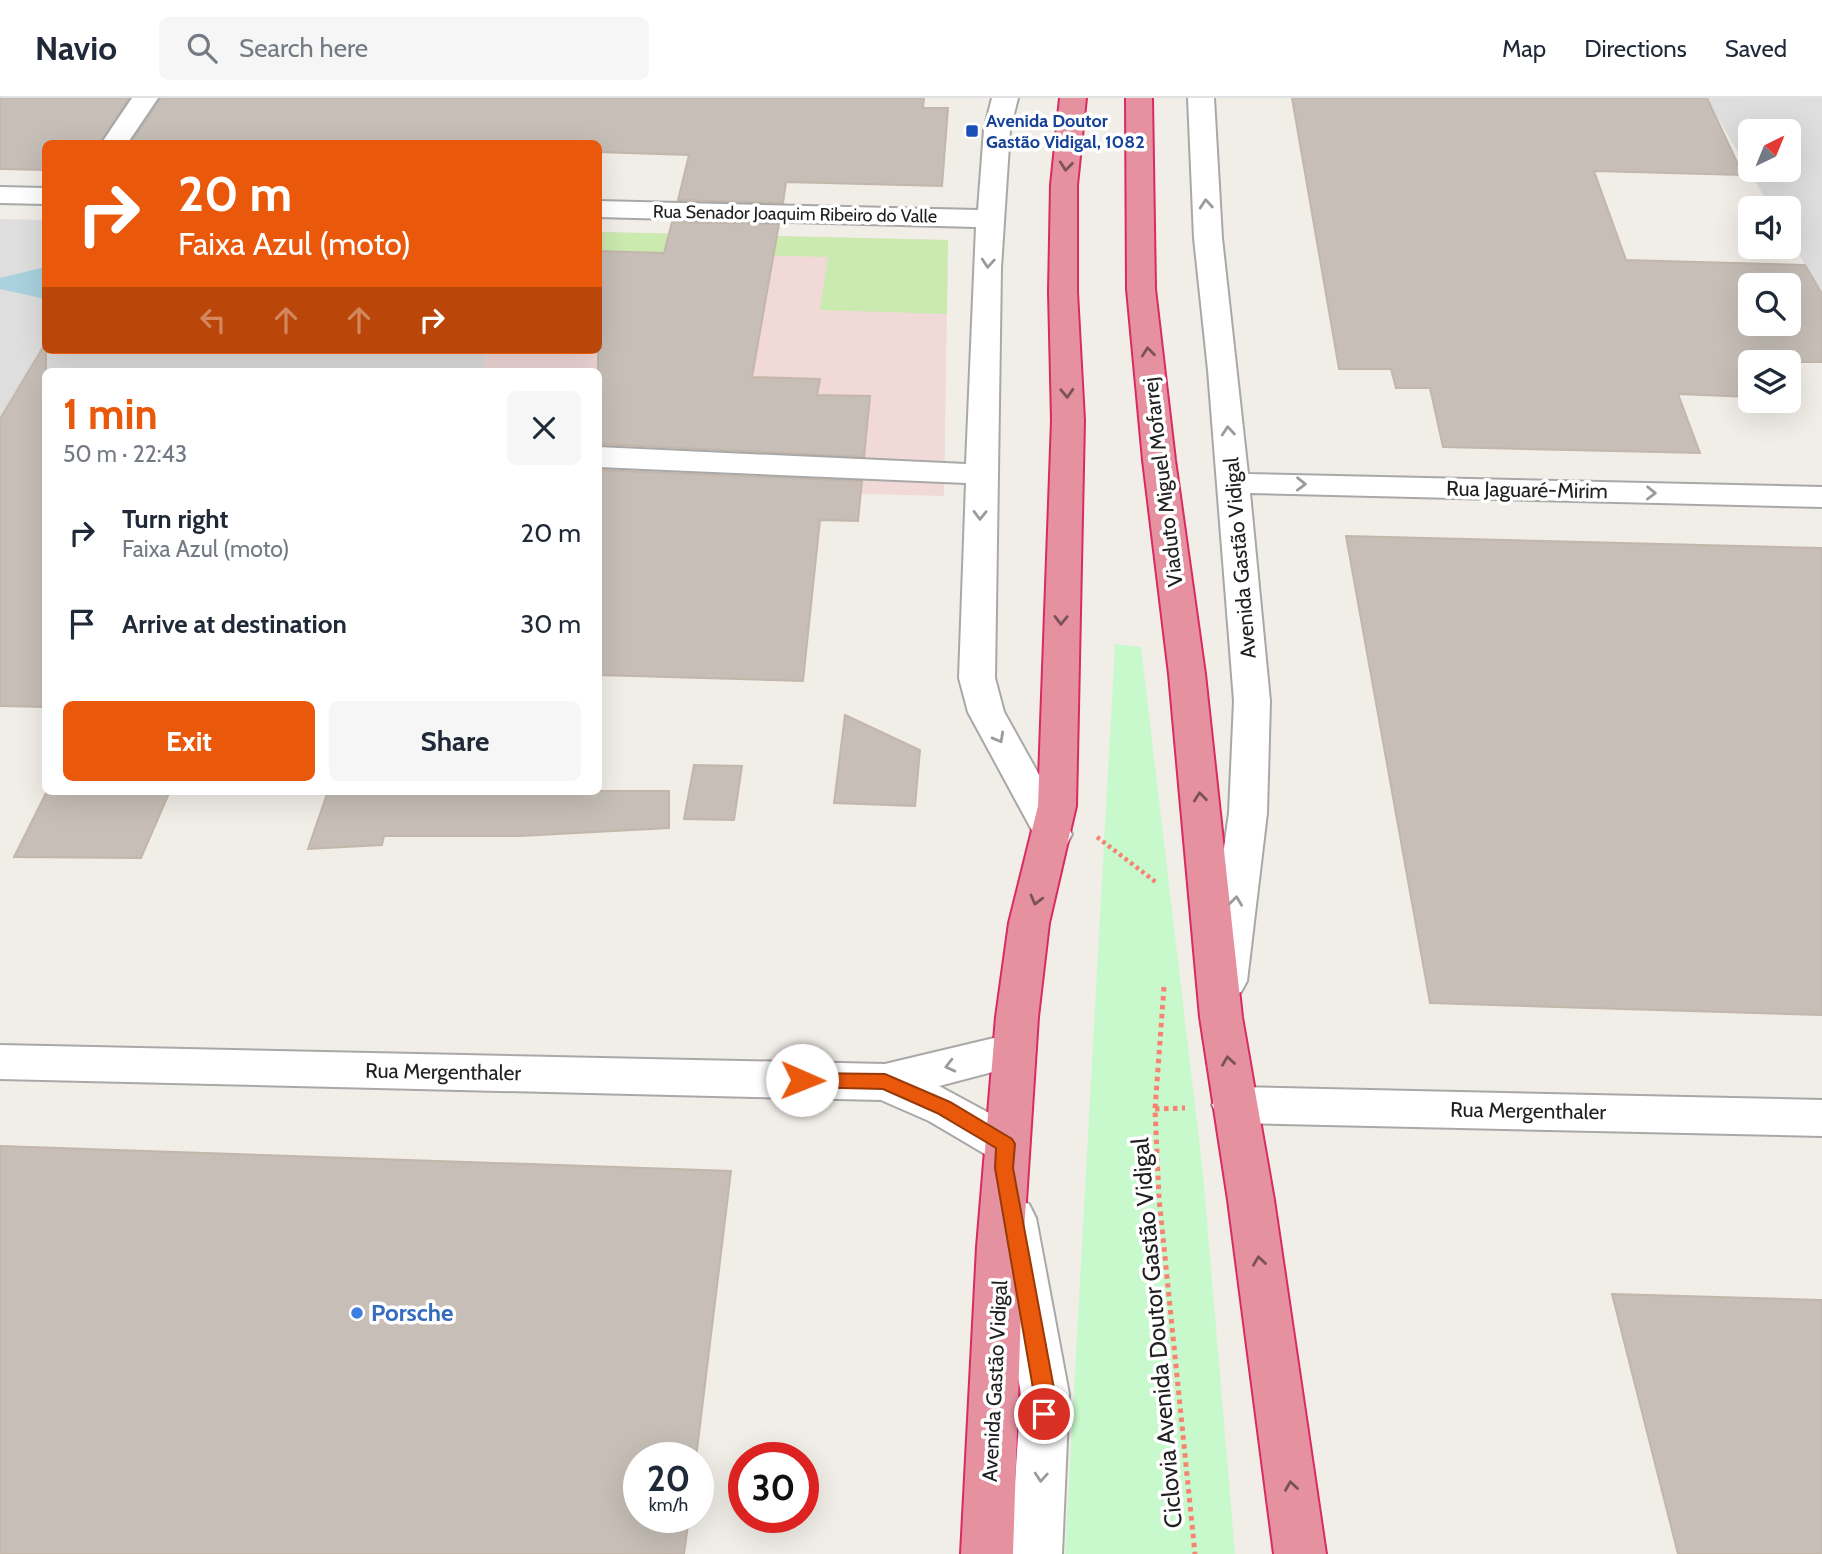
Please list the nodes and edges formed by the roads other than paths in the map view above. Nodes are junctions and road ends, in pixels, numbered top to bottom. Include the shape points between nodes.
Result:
1 (145, 98) edge
2 (1005, 98) edge
3 (1073, 98) edge
4 (1139, 98) edge
5 (1201, 98) edge
6 (117, 140) edge
7 (0, 195) edge
8 (42, 196) edge
9 (602, 209) edge
10 (992, 219) junction
11 (602, 457) edge
12 (981, 474) junction
13 (1233, 483) junction
14 (1822, 497) edge
15 (1055, 820) junction
16 (1207, 864) joint
17 (1221, 1017) junction
18 (1015, 1050) junction
19 (0, 1062) edge
20 (885, 1082) junction
21 (1234, 1105) junction
22 (1822, 1118) edge
23 (1005, 1156) junction
24 (987, 1554) edge
25 (1036, 1554) edge
26 (1300, 1554) edge

1 - 6 street
2 - 10 street via 997,130
3 -> 15 highway via 1064,185 1068,420
16 -> 4 highway, Viaduto Miguel Mofarrej via 1141,289
13 -> 5 street, Avenida Gastão Vidigal via 1203,170
7 - 8 street
9 - 10 street, Rua Senador Joaquim Ribeiro do Valle
10 -> 12 street
11 - 12 street
12 -> 15 street via 977,678 986,712
13 -> 14 street, Rua Jaguaré-Mirim
17 -> 13 street, Avenida Gastão Vidigal via 1248,813 1252,701
15 -> 18 highway, Avenida Gastão Vidigal via 1026,937
16 - 17 highway, Avenida Gastão Vidigal
21 -> 17 highway, Avenida Gastão Vidigal
18 -> 20 street, Rua Mergenthaler
18 - 23 highway, Avenida Gastão Vidigal
19 - 20 street, Rua Mergenthaler
20 - 23 street, Rua Mergenthaler via 944,1108
21 - 22 street, Rua Mergenthaler
26 -> 21 highway, Avenida Gastão Vidigal
23 - 24 highway, Avenida Gastão Vidigal
23 -> 25 street via 1045,1394

